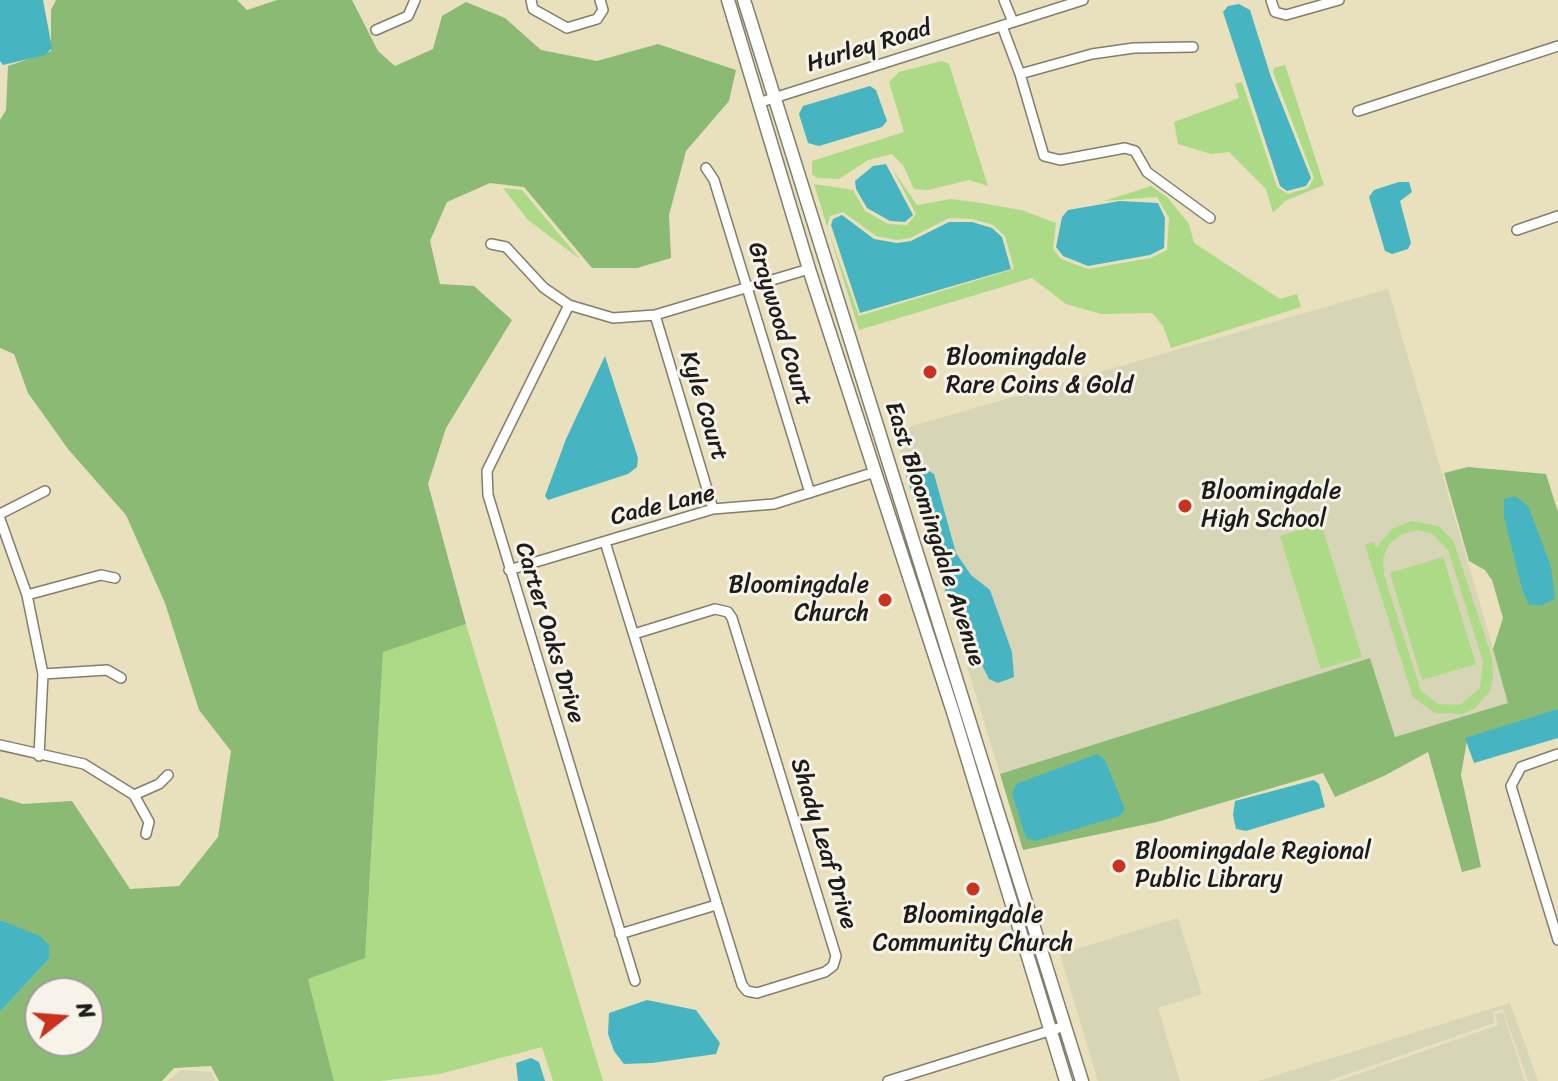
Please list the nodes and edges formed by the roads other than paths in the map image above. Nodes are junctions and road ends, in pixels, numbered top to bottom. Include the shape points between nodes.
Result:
1 (415, 0) edge
2 (531, 0) edge
3 (600, 0) edge
4 (728, 0) edge
5 (744, 0) edge
6 (1004, 0) edge
7 (1083, 0) edge
8 (1271, 0) edge
9 (1339, 0) edge
10 (1013, 22) junction
11 (1002, 26) junction
12 (376, 30) dead end
13 (1558, 46) edge
14 (1193, 47) dead end
15 (1020, 74) junction
16 (773, 98) junction
17 (758, 103) junction
18 (1358, 111) dead end
19 (706, 168) dead end
20 (1558, 216) edge
21 (1210, 218) dead end
22 (1517, 230) dead end
23 (491, 244) dead end
24 (809, 269) junction
25 (748, 287) junction
26 (569, 305) junction
27 (655, 315) junction
28 (831, 338) junction
29 (848, 340) junction
30 (889, 467) junction
31 (875, 472) junction
32 (45, 491) dead end
33 (810, 493) junction
34 (713, 509) junction
35 (0, 517) edge
36 (605, 542) junction
37 (509, 570) junction
38 (115, 578) dead end
39 (27, 595) junction
40 (634, 634) junction
41 (43, 674) junction
42 (121, 678) dead end
43 (967, 708) junction
44 (953, 712) junction
45 (0, 745) edge
46 (1558, 754) edge
47 (39, 756) junction
48 (168, 775) dead end
49 (134, 795) junction
50 (146, 834) dead end
51 (716, 905) junction
52 (620, 934) junction
53 (1558, 940) edge
54 (635, 981) dead end
55 (1065, 1026) junction
56 (1050, 1031) junction
57 (888, 1081) edge
58 (1066, 1081) edge
59 (1082, 1081) edge

1 - 12 street via 408,16
2 - 3 street via 533,9 567,28 597,19 603,10
4 - 17 main road, East Bloomingdale Avenue
5 - 16 main road, East Bloomingdale Avenue
6 - 10 street
7 - 10 street, Hurley Road
8 - 9 street via 1275,12 1286,15
10 - 11 street, Hurley Road
11 - 15 street
11 - 16 street, Hurley Road
13 - 18 street
14 - 15 street via 1106,52
15 - 21 street via 1044,156 1060,160 1125,148 1135,151 1147,172
16 - 17 street, Hurley Road
16 - 29 main road, East Bloomingdale Avenue
17 - 24 main road, East Bloomingdale Avenue
19 - 25 street, Graywood Court
20 - 22 street
23 - 26 street via 506,247 544,288
24 - 25 street
24 - 28 main road, East Bloomingdale Avenue
25 - 27 street
25 - 33 street, Graywood Court
26 - 27 street via 613,318
26 - 37 street, Carter Oaks Drive via 487,471 488,495
27 - 34 street, Kyle Court
28 - 29 main road
28 - 31 main road, East Bloomingdale Avenue
29 - 30 main road, East Bloomingdale Avenue
30 - 31 main road
30 - 43 main road, East Bloomingdale Avenue
31 - 33 street, Cade Lane
31 - 44 main road, East Bloomingdale Avenue
32 - 35 street
33 - 34 street, Cade Lane via 753,508
34 - 36 street, Cade Lane
35 - 39 street
36 - 37 street, Cade Lane
36 - 40 street, Shady Leaf Drive
37 - 52 street, Carter Oaks Drive
38 - 39 street via 101,575
39 - 41 street
40 - 51 street, Shady Leaf Drive
40 - 51 street, Shady Leaf Drive via 715,609 732,618 836,956 833,966 757,993 747,991
41 - 42 street via 107,670
41 - 47 street
43 - 44 main road
43 - 55 main road, East Bloomingdale Avenue
44 - 56 main road, East Bloomingdale Avenue
45 - 47 street
46 - 53 street via 1521,767 1511,786
47 - 49 street via 84,764
48 - 49 street
49 - 50 street via 149,822
51 - 52 street
52 - 54 street, Carter Oaks Drive
55 - 56 street
55 - 59 main road, East Bloomingdale Avenue
56 - 57 street
56 - 58 main road, East Bloomingdale Avenue

